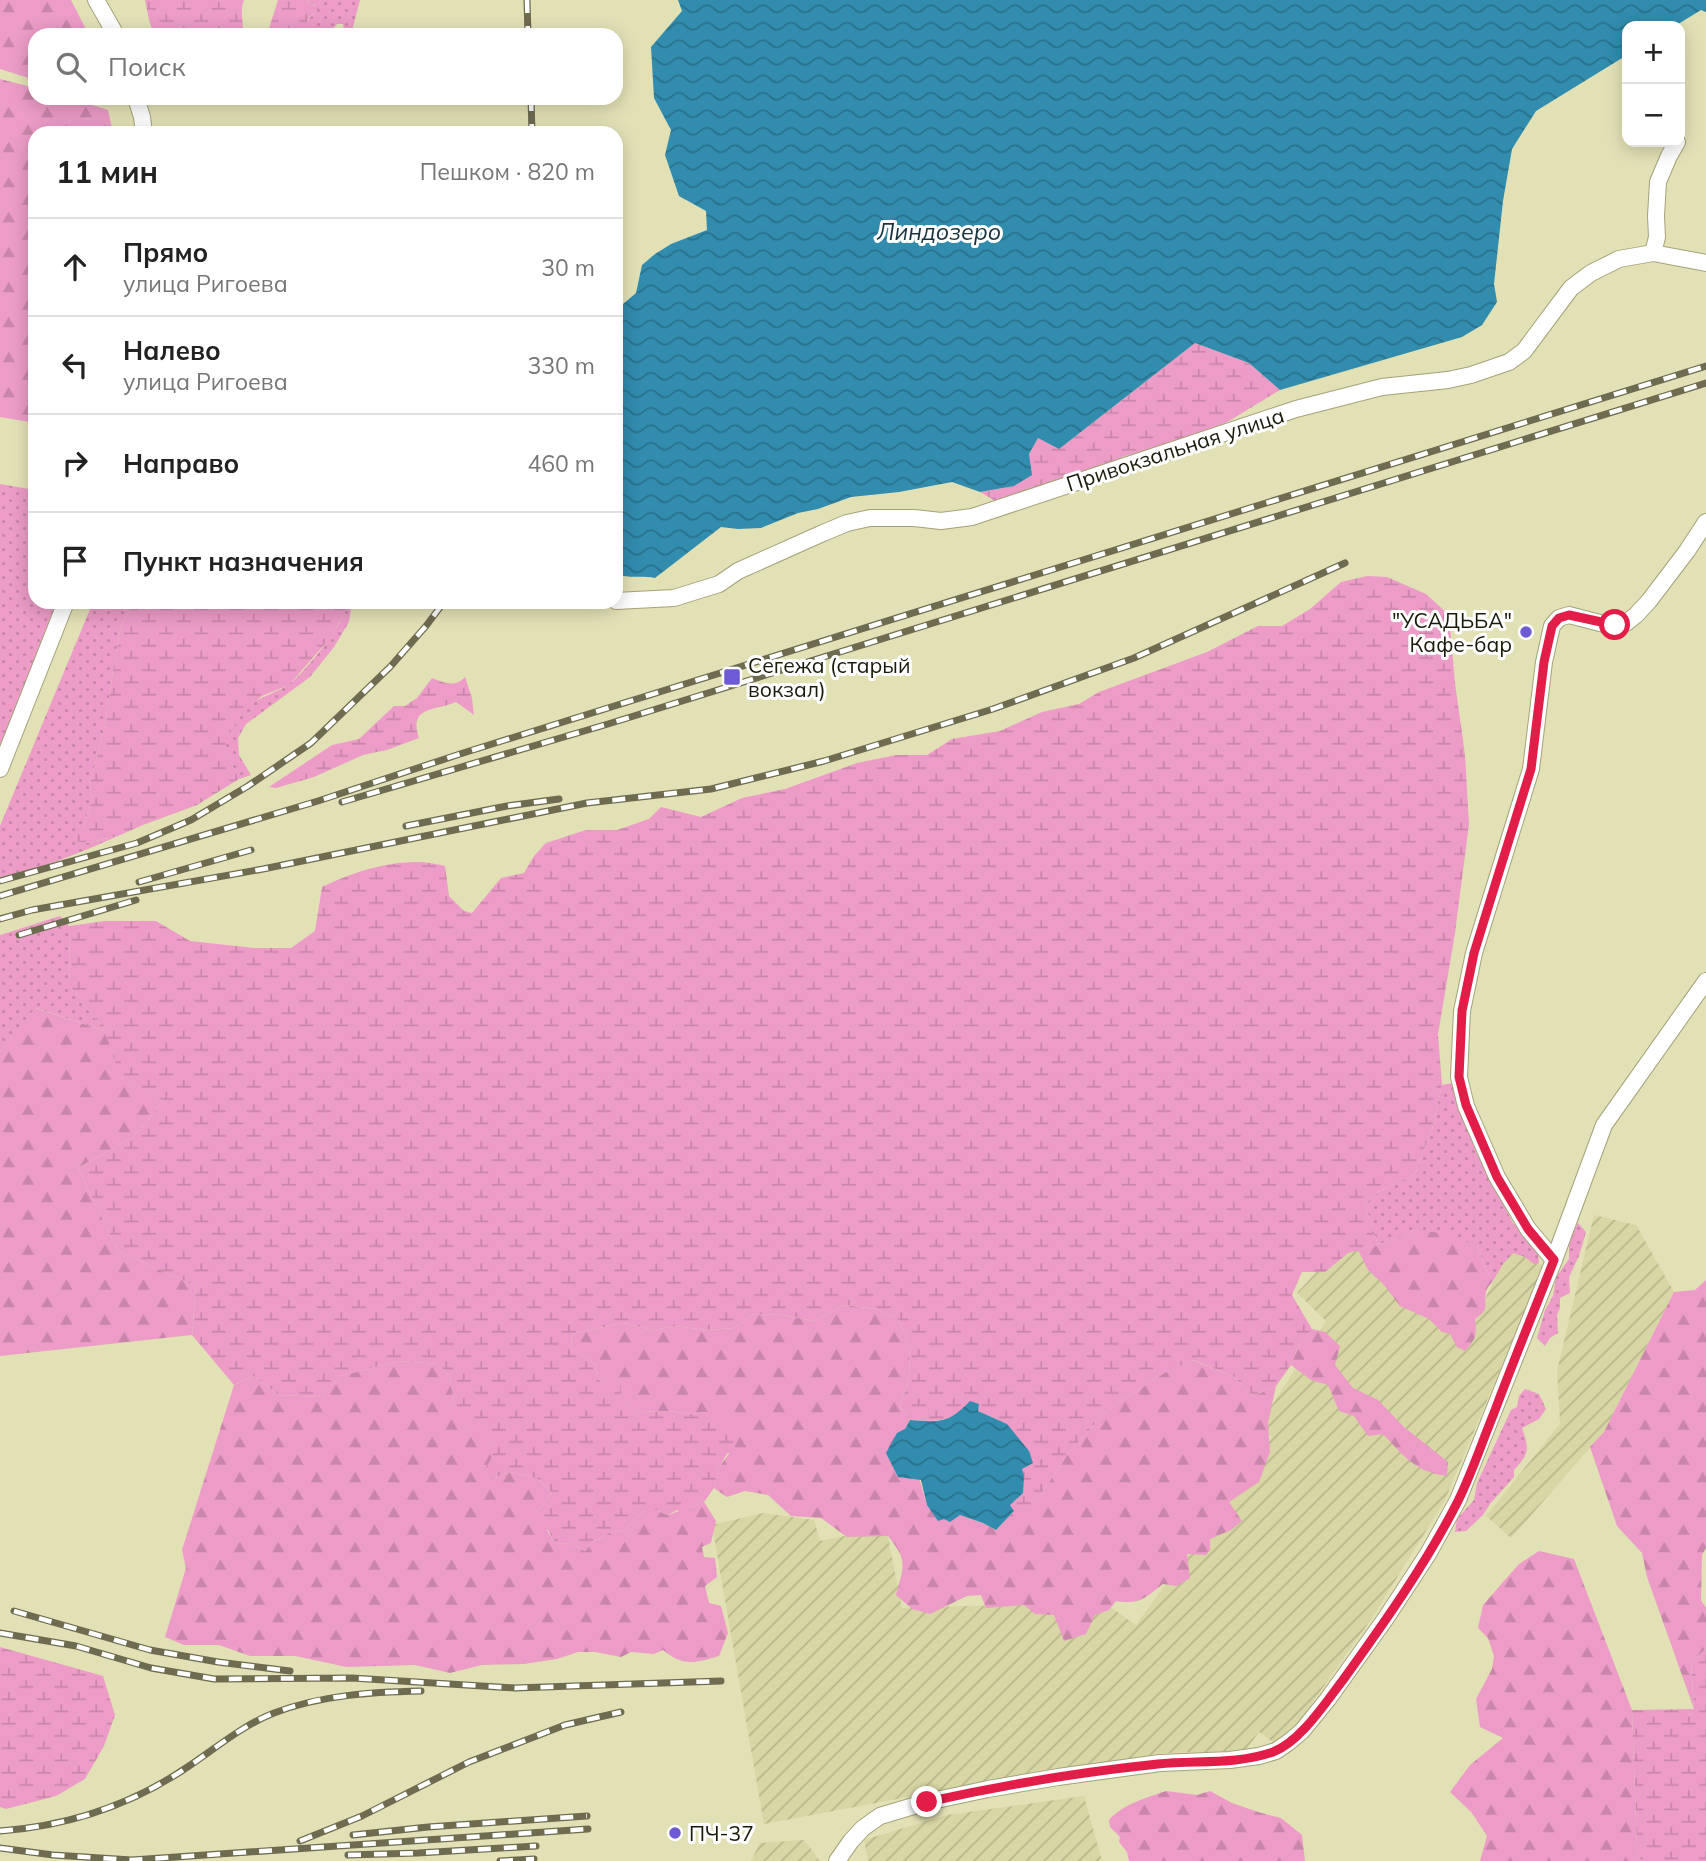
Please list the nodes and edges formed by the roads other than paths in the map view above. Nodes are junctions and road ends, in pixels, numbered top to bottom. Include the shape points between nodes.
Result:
1 (96, 0) edge
2 (112, 28) edge
3 (138, 105) edge
4 (143, 126) edge
5 (1674, 147) edge
6 (1653, 253) junction
7 (1706, 263) edge
8 (1706, 522) edge
9 (623, 601) edge
10 (63, 609) edge
11 (0, 769) edge
12 (1706, 981) edge
13 (1554, 1260) junction
14 (837, 1861) edge

1 - 2 street
3 - 4 street
5 - 6 street via 1658,182
6 - 7 street, Привокзальная улица
6 - 9 street, Привокзальная улица via 1619,259 1591,273 1571,288 1524,351 1492,368 1448,380 1382,387 1308,406 972,517 941,521 870,517 846,523 719,584 674,598
8 - 13 street via 1649,601 1626,622 1604,624 1569,615 1552,626 1531,769 1474,953 1462,1011 1459,1077 1466,1105 1497,1177 1528,1229
10 - 11 street
12 - 13 street via 1604,1125
13 - 14 street via 1458,1500 1428,1555 1328,1699 1289,1742 1259,1756 1058,1777 927,1802 880,1816 863,1828

